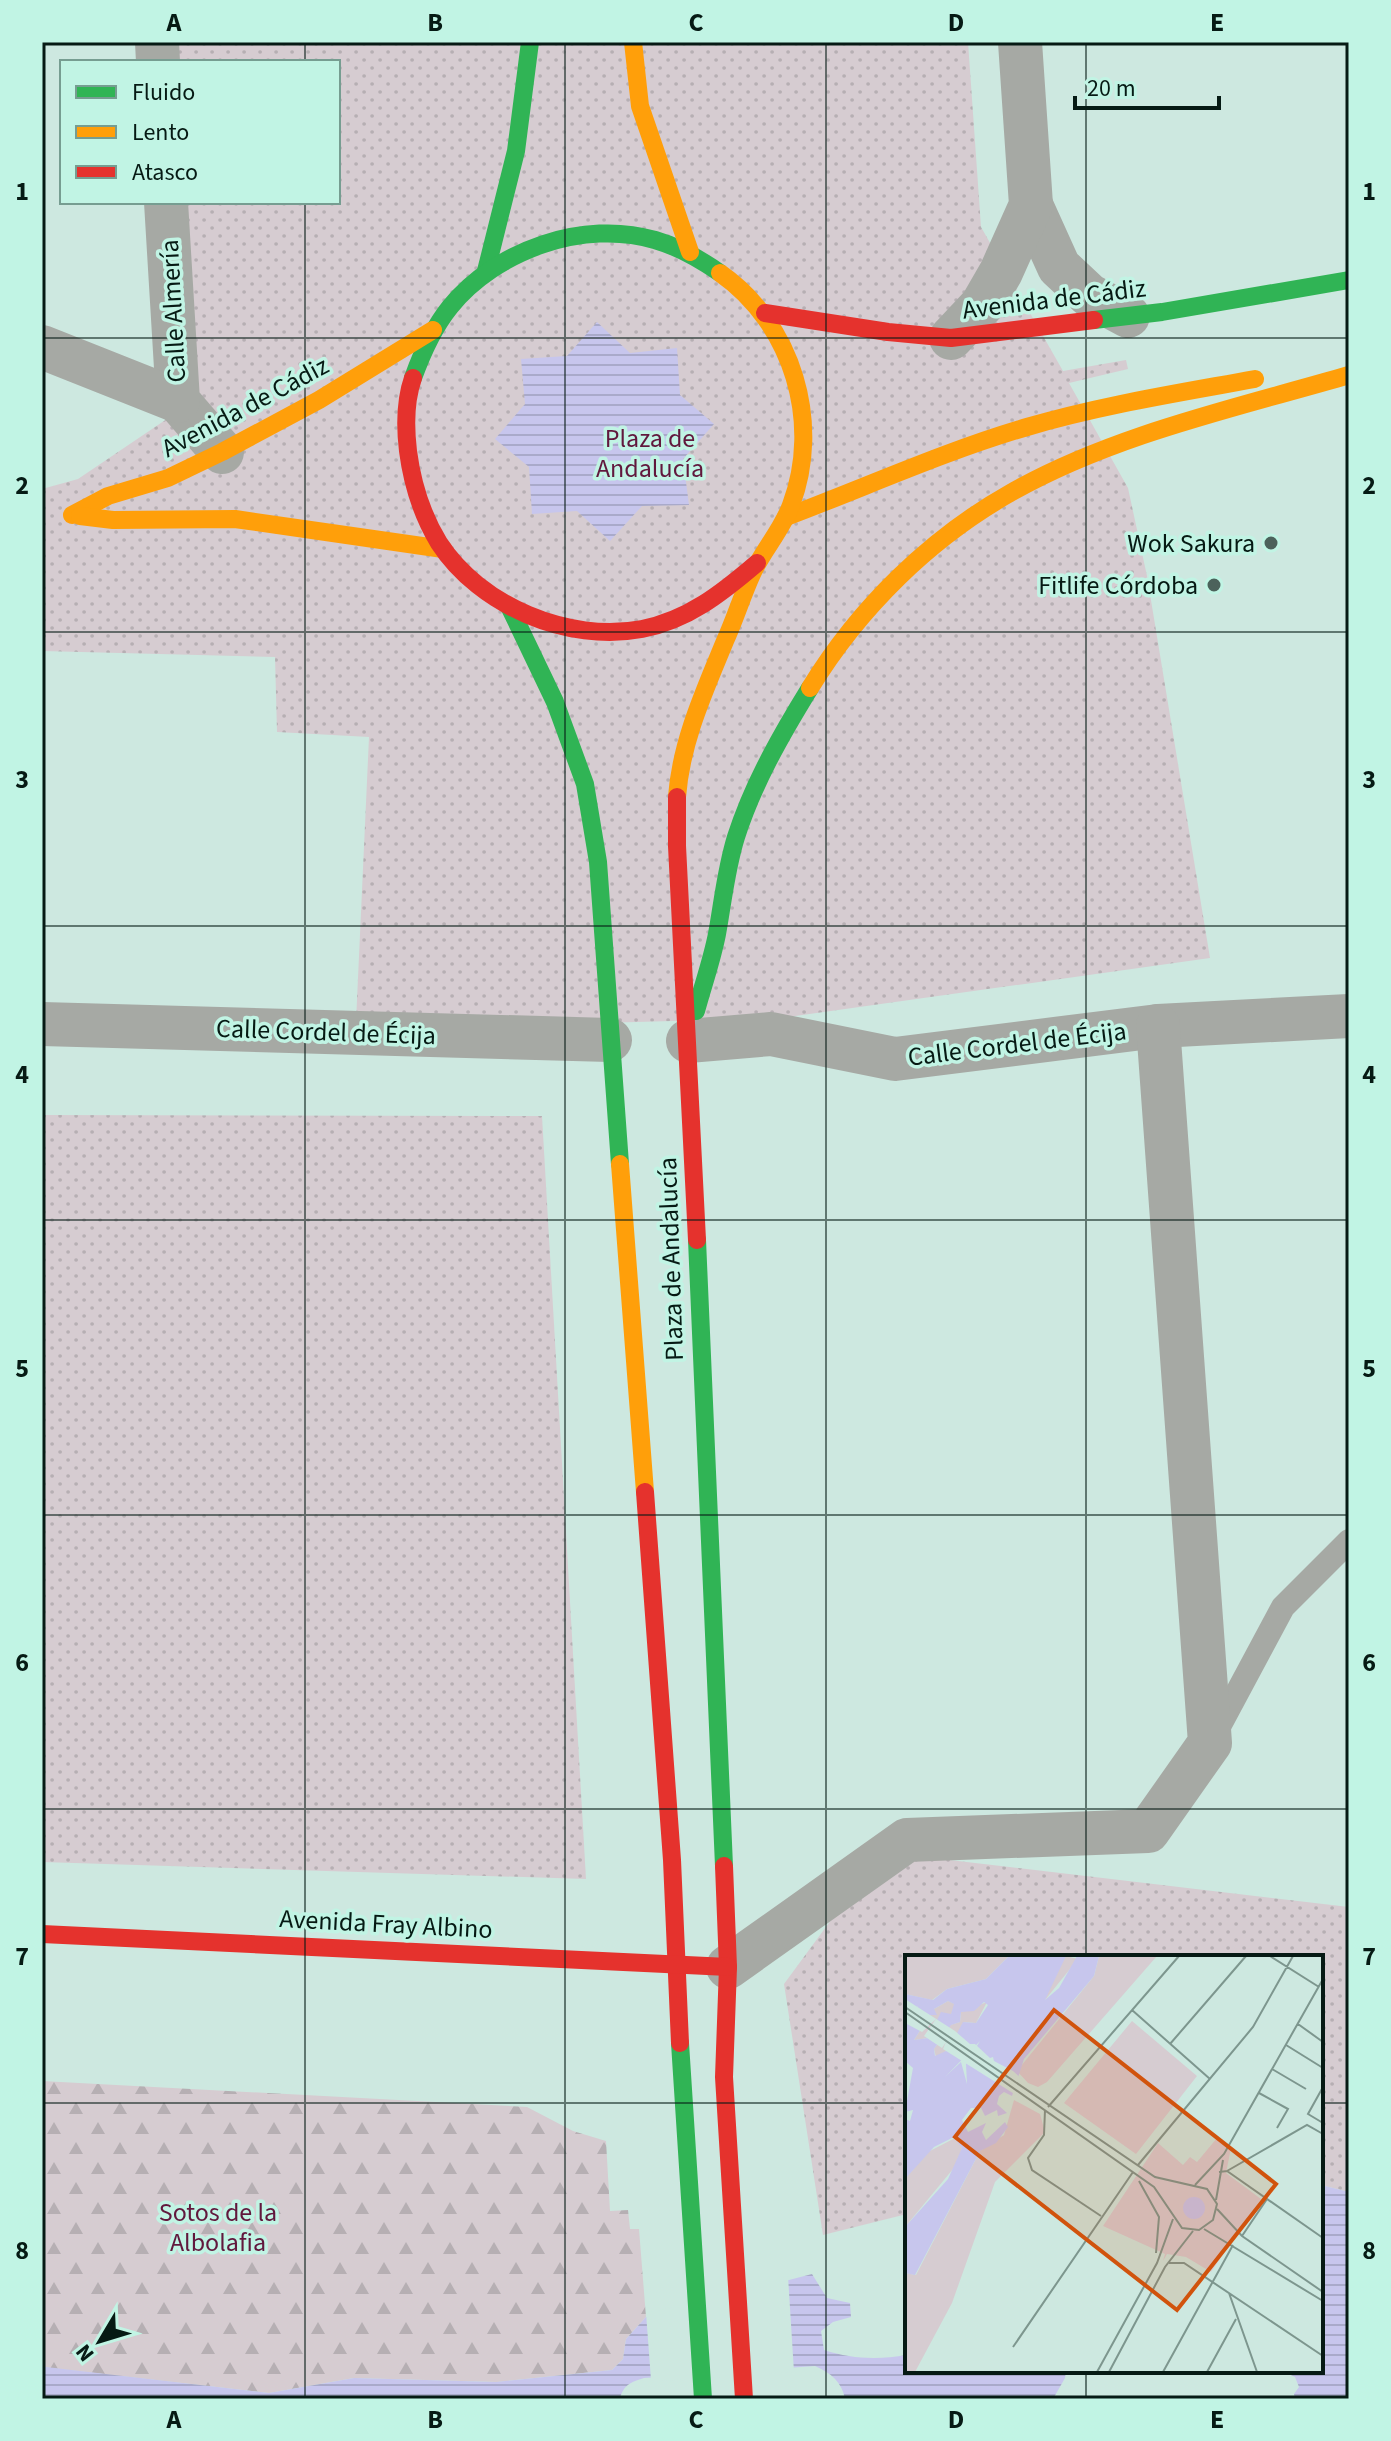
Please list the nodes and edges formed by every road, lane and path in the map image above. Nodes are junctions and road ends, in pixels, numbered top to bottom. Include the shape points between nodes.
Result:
1 (530, 42) edge
2 (633, 42) edge
3 (1020, 42) edge
4 (166, 204) edge
5 (1031, 205) junction
6 (690, 252) junction
7 (486, 271) junction
8 (1349, 280) edge
9 (765, 313) junction
10 (1128, 316) junction
11 (433, 330) junction
12 (951, 338) junction
13 (42, 347) edge
14 (1349, 362) edge
15 (1349, 375) edge
16 (178, 401) junction
17 (222, 452) junction
18 (786, 517) junction
19 (443, 549) junction
20 (757, 563) junction
21 (510, 608) junction
22 (1349, 1016) edge
23 (42, 1024) edge
24 (1158, 1026) junction
25 (610, 1040) junction
26 (688, 1041) junction
27 (1349, 1541) edge
28 (1210, 1743) junction
29 (42, 1934) edge
30 (675, 1967) junction
31 (728, 1967) junction
32 (703, 2399) edge
33 (744, 2399) edge

1 - 7 main road via 516,151
2 - 6 main road via 640,106
3 - 5 street
4 - 16 street, Calle Almería
5 - 10 street via 1059,267 1089,295
5 - 12 street via 982,305
6 - 7 main road, Plaza de Andalucía via 640,235 586,233 534,245
6 - 9 main road, Plaza de Andalucía via 731,278
7 - 11 main road, Plaza de Andalucía
8 - 10 main road, Avenida de Cádiz
9 - 12 main road, Avenida de Cádiz
9 - 18 main road, Plaza de Andalucía via 791,360 804,412 802,466
10 - 12 main road, Avenida de Cádiz
11 - 17 main road, Avenida de Cádiz
11 - 19 main road, Plaza de Andalucía via 411,383 406,441 417,498
13 - 16 street
14 - 18 main road via 1048,422
15 - 26 main road via 1085,458 1011,493 900,576 853,627 810,686 771,755 740,825
16 - 17 street, Calle Almería
17 - 19 main road, Avenida de Cádiz via 65,516 235,519
18 - 20 main road, Plaza de Andalucía
19 - 21 main road, Plaza de Andalucía via 473,583
20 - 21 main road, Plaza de Andalucía via 712,602 667,623 615,633 561,627
20 - 26 main road, Plaza de Andalucía via 693,719 680,765 675,816
21 - 25 main road, Plaza de Andalucía via 555,702 585,784 598,862
22 - 24 street, Calle Cordel de Écija
23 - 25 street, Calle Cordel de Écija
24 - 26 street, Calle Cordel de Écija via 895,1059 771,1034
24 - 28 street
25 - 30 main road, Plaza de Andalucía via 672,1860
26 - 31 main road, Plaza de Andalucía
27 - 28 lane via 1283,1607
28 - 31 street via 1148,1831 907,1840
29 - 30 main road, Avenida Fray Albino
30 - 31 main road, Avenida Fray Albino
30 - 32 main road, Plaza de Andalucía
31 - 33 main road, Plaza de Andalucía via 724,2077

